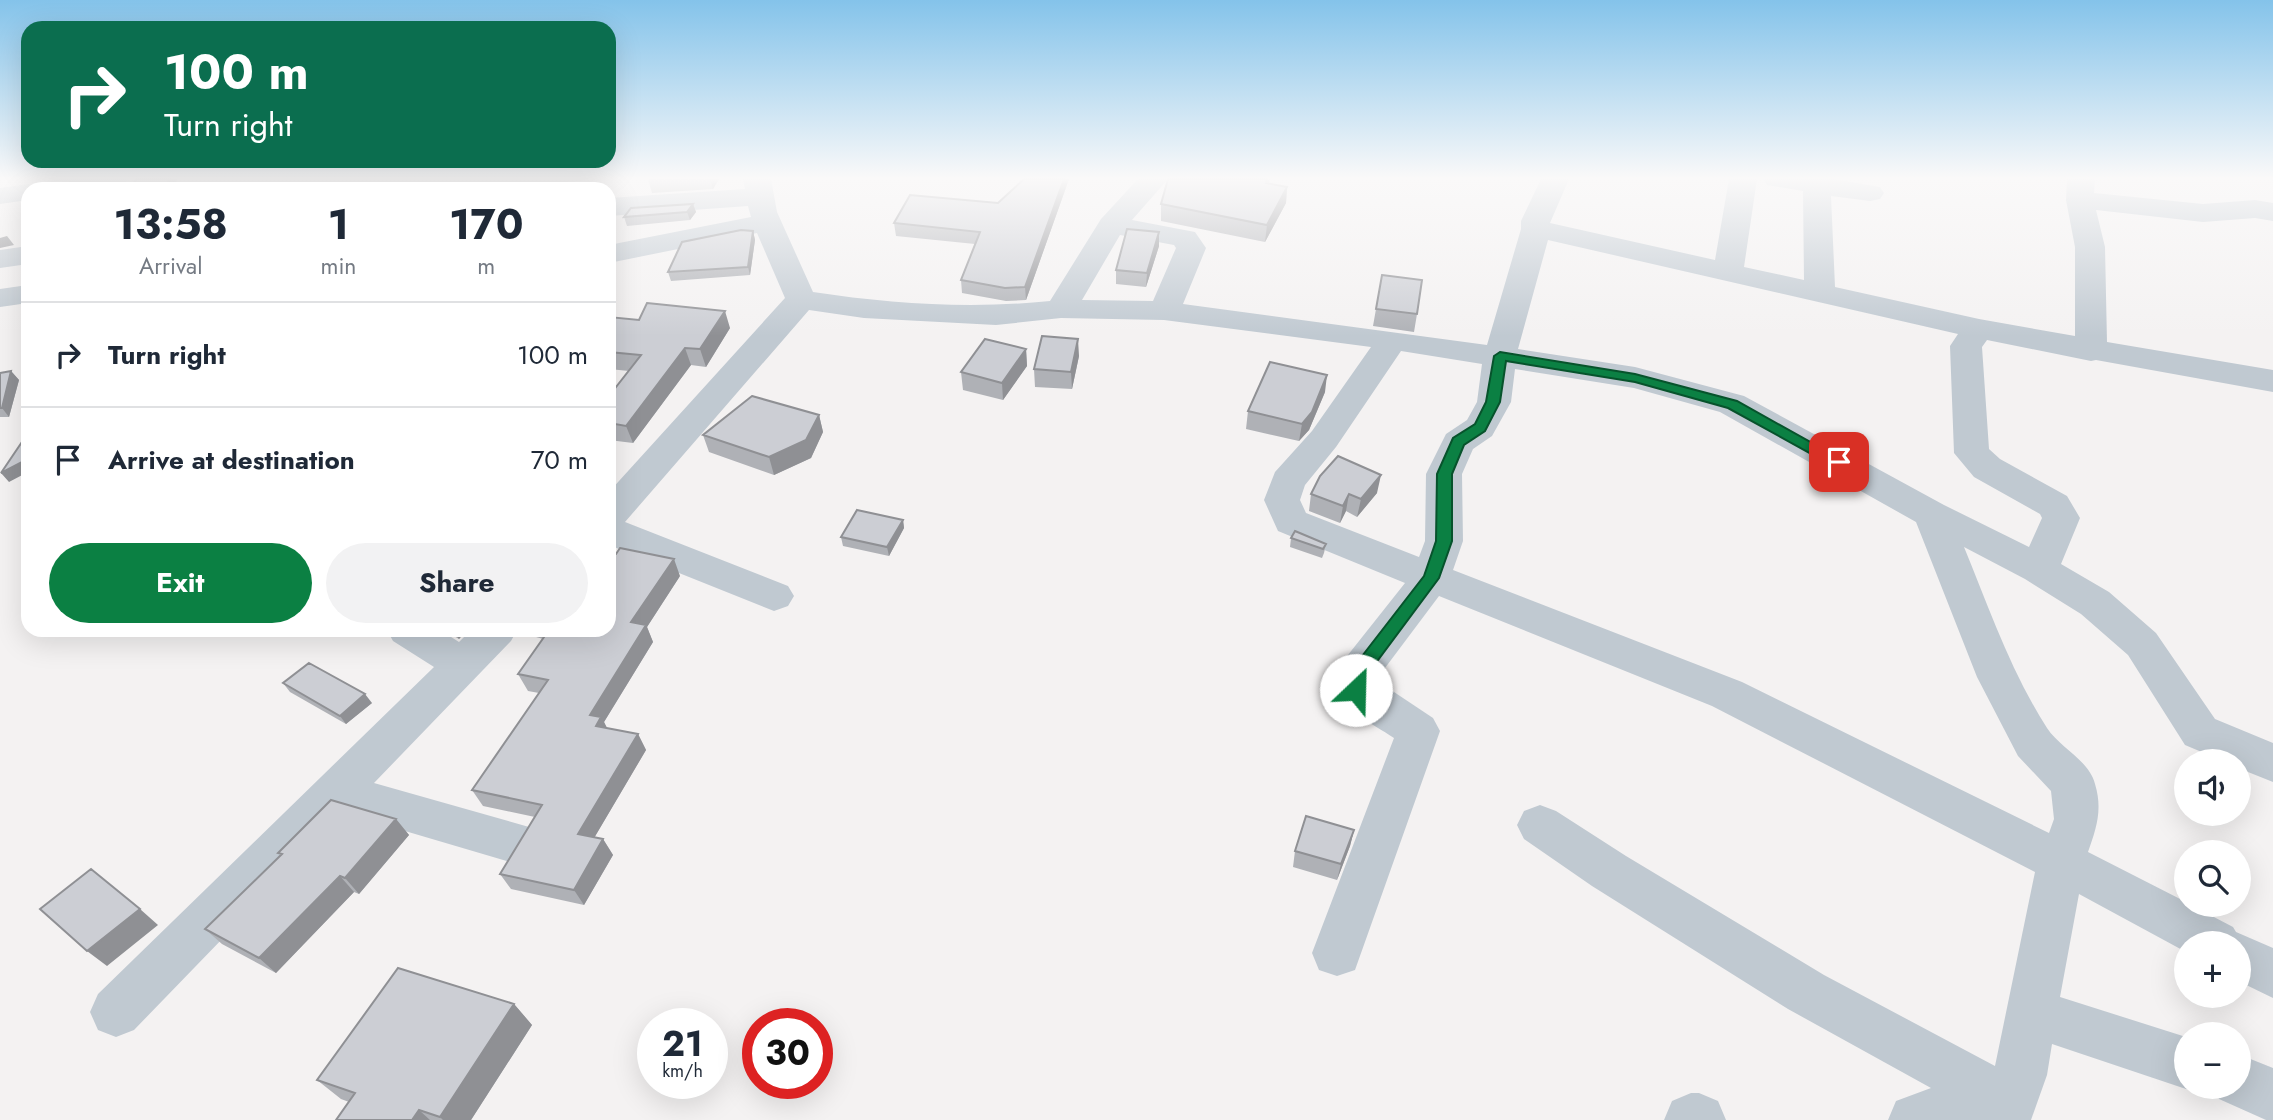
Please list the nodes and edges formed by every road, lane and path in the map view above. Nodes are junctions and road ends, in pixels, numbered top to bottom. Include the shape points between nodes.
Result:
1 (672, 231) edge
2 (774, 231) edge
3 (1107, 231) edge
4 (1144, 231) edge
5 (1535, 231) edge
6 (1546, 231) edge
7 (1735, 231) edge
8 (1818, 231) edge
9 (2088, 231) edge
10 (616, 251) edge
11 (21, 256) edge
12 (0, 259) edge
13 (1728, 273) junction
14 (1820, 294) junction
15 (21, 295) edge
16 (0, 298) edge
17 (802, 299) junction
18 (1061, 309) junction
19 (1164, 311) junction
20 (1979, 329) junction
21 (1392, 340) junction
22 (2091, 351) junction
23 (1500, 356) junction
24 (2273, 381) edge
25 (616, 507) edge
26 (616, 513) edge
27 (1931, 514) junction
28 (2039, 569) junction
29 (1431, 578) junction
30 (774, 596) dead end
31 (419, 637) edge
32 (490, 637) edge
33 (463, 663) junction
34 (2273, 763) edge
35 (334, 791) junction
36 (1539, 825) dead end
37 (513, 842) dead end
38 (2061, 862) junction
39 (2193, 931) edge
40 (1337, 953) dead end
41 (2251, 962) edge
42 (2273, 974) edge
43 (116, 1012) dead end
44 (2049, 1018) dead end
45 (2174, 1059) edge
46 (2251, 1086) edge
47 (2273, 1096) edge
48 (2011, 1103) junction
49 (1691, 1120) edge
50 (1699, 1120) edge
51 (1915, 1120) edge

1 - 10 street
2 - 17 street
3 - 18 street
4 - 19 street via 1185,239 1191,248
5 - 23 street
6 - 13 street
7 - 13 street
8 - 14 street
9 - 22 street
11 - 12 street
13 - 14 street
14 - 20 street
15 - 16 street
17 - 18 street via 864,309 996,316
17 - 25 street
18 - 19 street
19 - 21 street
20 - 22 street
20 - 28 street via 1966,346 1972,453 1987,468 2054,505 2061,518
21 - 23 street
21 - 29 street via 1324,439 1288,481 1282,499 1292,522
22 - 24 street
23 - 27 street via 1635,378 1732,404
23 - 29 street via 1493,402 1480,428 1458,442 1444,474 1444,541
26 - 30 street
27 - 28 street
27 - 38 street via 1998,677 2033,743 2073,784 2077,819
28 - 34 street via 2095,603 2142,643 2200,732
29 - 38 street via 1727,694
29 - 40 street via 1355,677 1356,690 1419,731
31 - 33 street
32 - 33 street
33 - 35 street
35 - 37 street
35 - 43 street
36 - 48 street via 1806,992
38 - 39 street
38 - 48 street
41 - 42 street
44 - 45 street
46 - 47 street
48 - 51 street via 1964,1105
49 - 50 street

